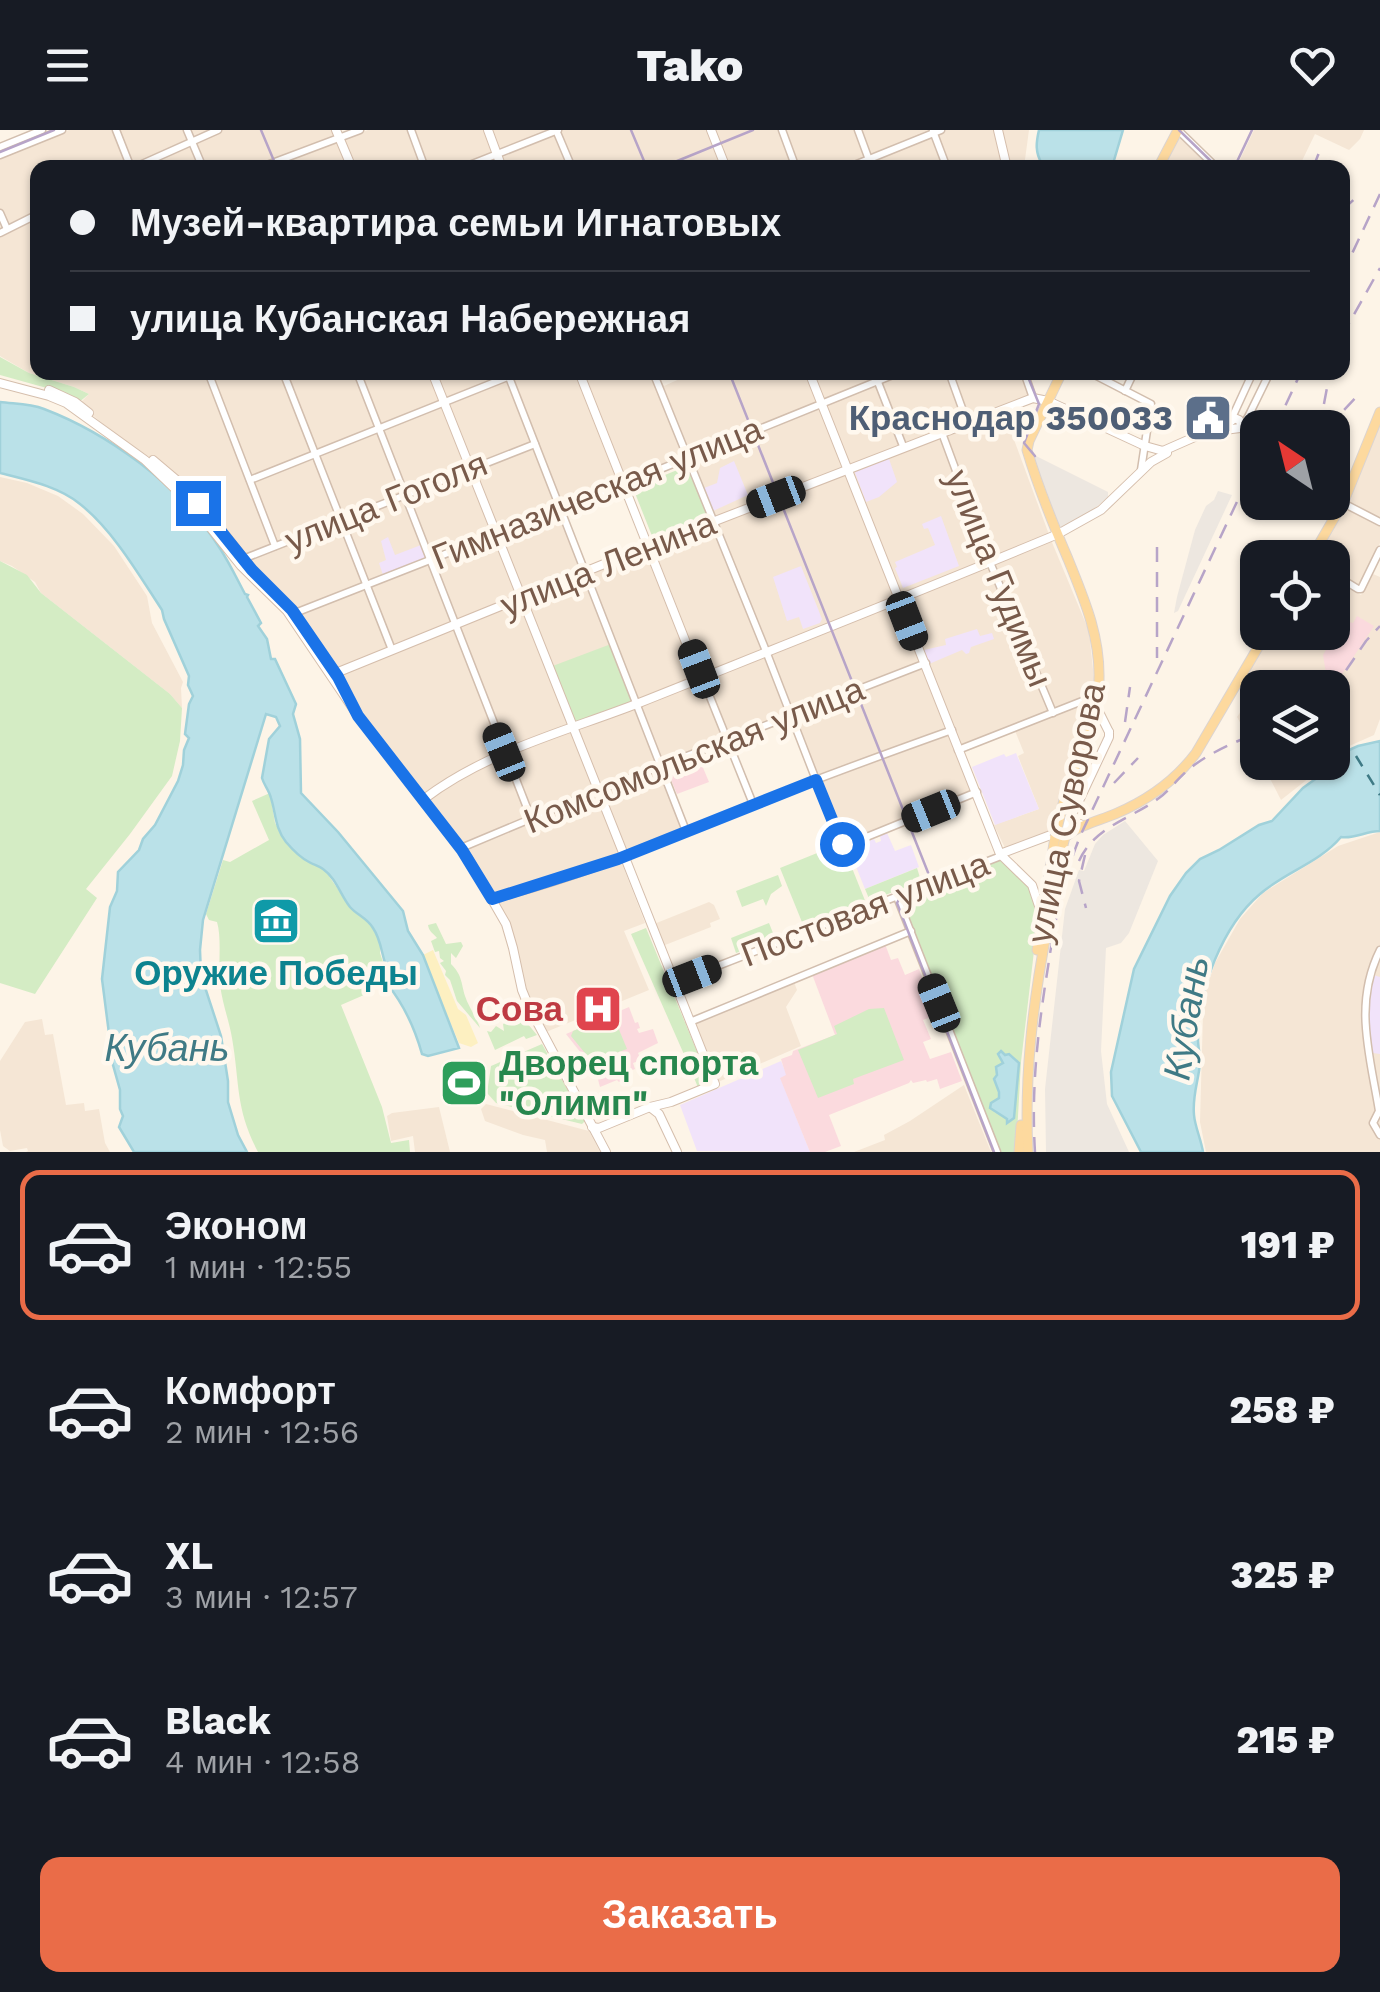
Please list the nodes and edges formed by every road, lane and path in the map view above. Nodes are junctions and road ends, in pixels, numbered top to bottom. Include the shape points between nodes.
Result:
1 (42, 130) edge
2 (62, 130) edge
3 (116, 130) edge
4 (187, 130) edge
5 (218, 130) edge
6 (360, 130) edge
7 (411, 130) edge
8 (489, 130) edge
9 (557, 130) edge
10 (710, 130) edge
11 (782, 130) edge
12 (858, 130) edge
13 (998, 130) edge
14 (1178, 130) edge
15 (936, 131) edge
16 (337, 134) edge
17 (192, 142) junction
18 (0, 147) edge
19 (498, 153) junction
20 (0, 156) edge
21 (129, 160) edge
22 (150, 160) edge
23 (199, 160) edge
24 (277, 160) edge
25 (347, 160) edge
26 (422, 160) edge
27 (481, 160) edge
28 (500, 160) edge
29 (569, 160) edge
30 (723, 160) edge
31 (793, 160) edge
32 (869, 160) edge
33 (876, 160) edge
34 (945, 160) edge
35 (1006, 160) edge
36 (1163, 160) edge
37 (1209, 160) edge
38 (0, 213) edge
39 (30, 218) edge
40 (3, 231) edge
41 (0, 380) edge
42 (211, 380) edge
43 (287, 380) edge
44 (360, 380) edge
45 (434, 380) edge
46 (497, 380) edge
47 (510, 380) edge
48 (584, 380) edge
49 (656, 380) edge
50 (812, 380) edge
51 (882, 380) edge
52 (952, 380) edge
53 (1027, 380) edge
54 (1056, 380) edge
55 (1105, 380) edge
56 (1130, 380) edge
57 (1250, 380) edge
58 (1266, 380) edge
59 (877, 382) junction
60 (1125, 390) junction
61 (1033, 398) junction
62 (1046, 400) junction
63 (443, 404) junction
64 (822, 404) junction
65 (1380, 404) edge
66 (963, 412) junction
67 (1380, 412) edge
68 (967, 422) junction
69 (1235, 426) junction
70 (954, 427) junction
71 (378, 429) junction
72 (942, 432) junction
73 (946, 442) junction
74 (535, 444) junction
75 (903, 446) junction
76 (1146, 446) junction
77 (1164, 451) junction
78 (314, 454) junction
79 (688, 458) junction
80 (847, 468) junction
81 (469, 469) junction
82 (1142, 469) junction
83 (250, 480) junction
84 (1350, 480) edge
85 (1350, 482) edge
86 (625, 484) junction
87 (404, 496) junction
88 (1350, 507) edge
89 (560, 508) junction
90 (340, 521) junction
91 (714, 521) junction
92 (1380, 522) edge
93 (494, 533) junction
94 (1055, 534) junction
95 (275, 546) junction
96 (650, 546) junction
97 (1380, 550) edge
98 (240, 560) junction
99 (430, 560) junction
100 (989, 561) junction
101 (585, 572) junction
102 (366, 585) junction
103 (1350, 585) edge
104 (520, 598) junction
105 (899, 598) junction
106 (294, 613) junction
107 (454, 625) junction
108 (392, 650) junction
109 (1255, 650) edge
110 (766, 651) junction
111 (925, 663) junction
112 (333, 674) junction
113 (701, 677) junction
114 (636, 703) junction
115 (1095, 703) junction
116 (1053, 713) junction
117 (790, 715) junction
118 (1091, 724) junction
119 (571, 728) junction
120 (952, 730) junction
121 (1105, 732) junction
122 (726, 740) junction
123 (959, 749) junction
124 (505, 754) junction
125 (661, 766) junction
126 (816, 780) junction
127 (596, 792) junction
128 (976, 792) junction
129 (424, 799) junction
130 (751, 805) junction
131 (1077, 805) junction
132 (531, 818) junction
133 (1080, 826) junction
134 (686, 832) junction
135 (1056, 834) junction
136 (461, 848) junction
137 (1015, 850) junction
138 (1000, 855) junction
139 (622, 857) junction
140 (1050, 876) junction
141 (897, 898) junction
142 (492, 899) junction
143 (910, 931) junction
144 (1040, 932) junction
145 (1380, 950) edge
146 (1041, 963) junction
147 (674, 982) junction
148 (690, 1022) junction
149 (668, 1103) junction
150 (650, 1107) junction
151 (660, 1114) junction
152 (592, 1127) junction
153 (1380, 1135) edge
154 (606, 1152) edge
155 (676, 1152) edge
156 (998, 1152) edge
157 (1019, 1152) edge
158 (1028, 1152) edge

1 - 18 street
2 - 20 street
3 - 21 street
4 - 17 street
5 - 17 street
6 - 16 street
7 - 26 street
8 - 19 main road
9 - 19 street
9 - 29 street
10 - 30 main road
11 - 31 street
12 - 32 street
13 - 35 main road
14 - 36 main road
14 - 37 street
15 - 33 street
15 - 34 street
16 - 24 street
16 - 25 main road
17 - 22 street
17 - 23 street
19 - 27 street
19 - 28 main road
38 - 40 street
39 - 40 street
41 - 98 main road via 66,403 145,460
42 - 83 street
43 - 78 street
44 - 71 street
45 - 63 main road
46 - 63 street
47 - 74 street
48 - 86 main road
49 - 79 street
50 - 64 main road
51 - 59 street, Гимназическая улица
52 - 66 street
53 - 61 street
54 - 62 main road, улица Суворова
55 - 60 street
56 - 60 street
57 - 69 street
58 - 69 street via 1248,417
59 - 64 street, Гимназическая улица
59 - 75 street
60 - 76 street via 1151,404
61 - 62 main road, улица Ленина
61 - 68 main road, улица Ленина
62 - 76 main road, улица Ленина
62 - 94 main road, улица Суворова via 1028,450
63 - 71 street
63 - 81 main road
64 - 79 street, Гимназическая улица
64 - 80 main road
65 - 84 main road
66 - 68 street
66 - 70 street, улица Гудимы
67 - 85 main road
68 - 70 main road, улица Ленина
69 - 77 main road
69 - 82 main road
70 - 72 main road, улица Ленина
70 - 73 street, улица Гудимы
71 - 78 street
71 - 87 street
72 - 73 street, улица Гудимы
72 - 75 main road, улица Ленина
73 - 100 street, улица Гудимы
74 - 81 street, улица Гоголя
74 - 89 street
75 - 80 main road, улица Ленина
76 - 77 main road, улица Ленина
76 - 82 street
77 - 82 street
78 - 83 street
78 - 90 street
79 - 86 street, Гимназическая улица
79 - 91 street
80 - 91 main road, улица Ленина
80 - 105 main road
81 - 87 street, улица Гоголя
81 - 93 main road
82 - 94 main road via 1102,510
83 - 95 street
86 - 89 street, Гимназическая улица
86 - 96 main road
87 - 90 street, улица Гоголя
87 - 99 street
88 - 92 street
89 - 93 street, Гимназическая улица
89 - 101 street
90 - 95 street, улица Гоголя
90 - 102 street
91 - 96 main road, улица Ленина
91 - 110 street
93 - 99 street, Гимназическая улица
93 - 104 main road
94 - 100 main road
94 - 115 main road, улица Суворова via 1092,634
95 - 98 street, улица Гоголя
96 - 101 main road, улица Ленина
96 - 113 main road
97 - 103 street via 1363,586
98 - 106 main road
98 - 112 main road
99 - 102 street, Гимназическая улица
99 - 107 street
100 - 105 main road
100 - 116 street, улица Гудимы
101 - 104 main road, улица Ленина
101 - 114 street
102 - 106 street, Гимназическая улица
102 - 108 street
104 - 107 main road, улица Ленина
104 - 119 main road
105 - 110 main road
105 - 111 main road
106 - 112 main road
107 - 108 main road, улица Ленина
107 - 124 street
108 - 112 main road, улица Ленина
109 - 133 main road via 1186,765 1142,800
110 - 113 main road
110 - 117 street
111 - 117 street, Комсомольская улица
111 - 120 main road
112 - 129 main road
113 - 114 main road
113 - 122 street
114 - 119 main road
114 - 125 street
115 - 116 street
115 - 118 main road, улица Суворова
115 - 121 main road
116 - 123 street
117 - 122 street, Комсомольская улица
117 - 126 street
118 - 121 main road
118 - 140 main road, улица Суворова, bridge via 1062,808
119 - 124 main road
119 - 127 main road
120 - 123 main road
120 - 126 street
121 - 131 main road, улица Суворова
122 - 125 street, Комсомольская улица
122 - 130 street
123 - 128 main road
124 - 129 main road
124 - 132 street
125 - 127 street, Комсомольская улица
125 - 134 street
126 - 128 street via 842,847
126 - 130 street
127 - 132 street, Комсомольская улица
127 - 139 main road
128 - 137 street via 1000,848
128 - 138 main road
129 - 136 main road
130 - 134 street
131 - 133 main road via 1074,820
131 - 135 main road, улица Суворова
132 - 136 street, Комсомольская улица
133 - 135 main road, Постовая улица
133 - 146 main road, улица Суворова via 1064,840
134 - 139 street
135 - 137 main road, Постовая улица
136 - 142 main road
137 - 138 main road, Постовая улица
137 - 140 main road via 1016,863 1035,886 1043,887
138 - 141 street, Постовая улица
138 - 144 main road via 1032,885
138 - 147 street, Постовая улица
139 - 142 street
139 - 147 main road
140 - 144 main road, улица Суворова
140 - 146 main road, улица Суворова
141 - 143 street
141 - 147 street, Постовая улица
142 - 152 main road via 528,1007
143 - 148 street
143 - 156 street
144 - 157 main road, улица Суворова
145 - 153 street via 1363,1016
146 - 158 main road, улица Суворова via 1029,1038
147 - 148 main road
148 - 149 main road via 713,1086
149 - 150 main road
149 - 151 main road
150 - 151 main road
150 - 152 main road
151 - 155 main road
152 - 154 main road

